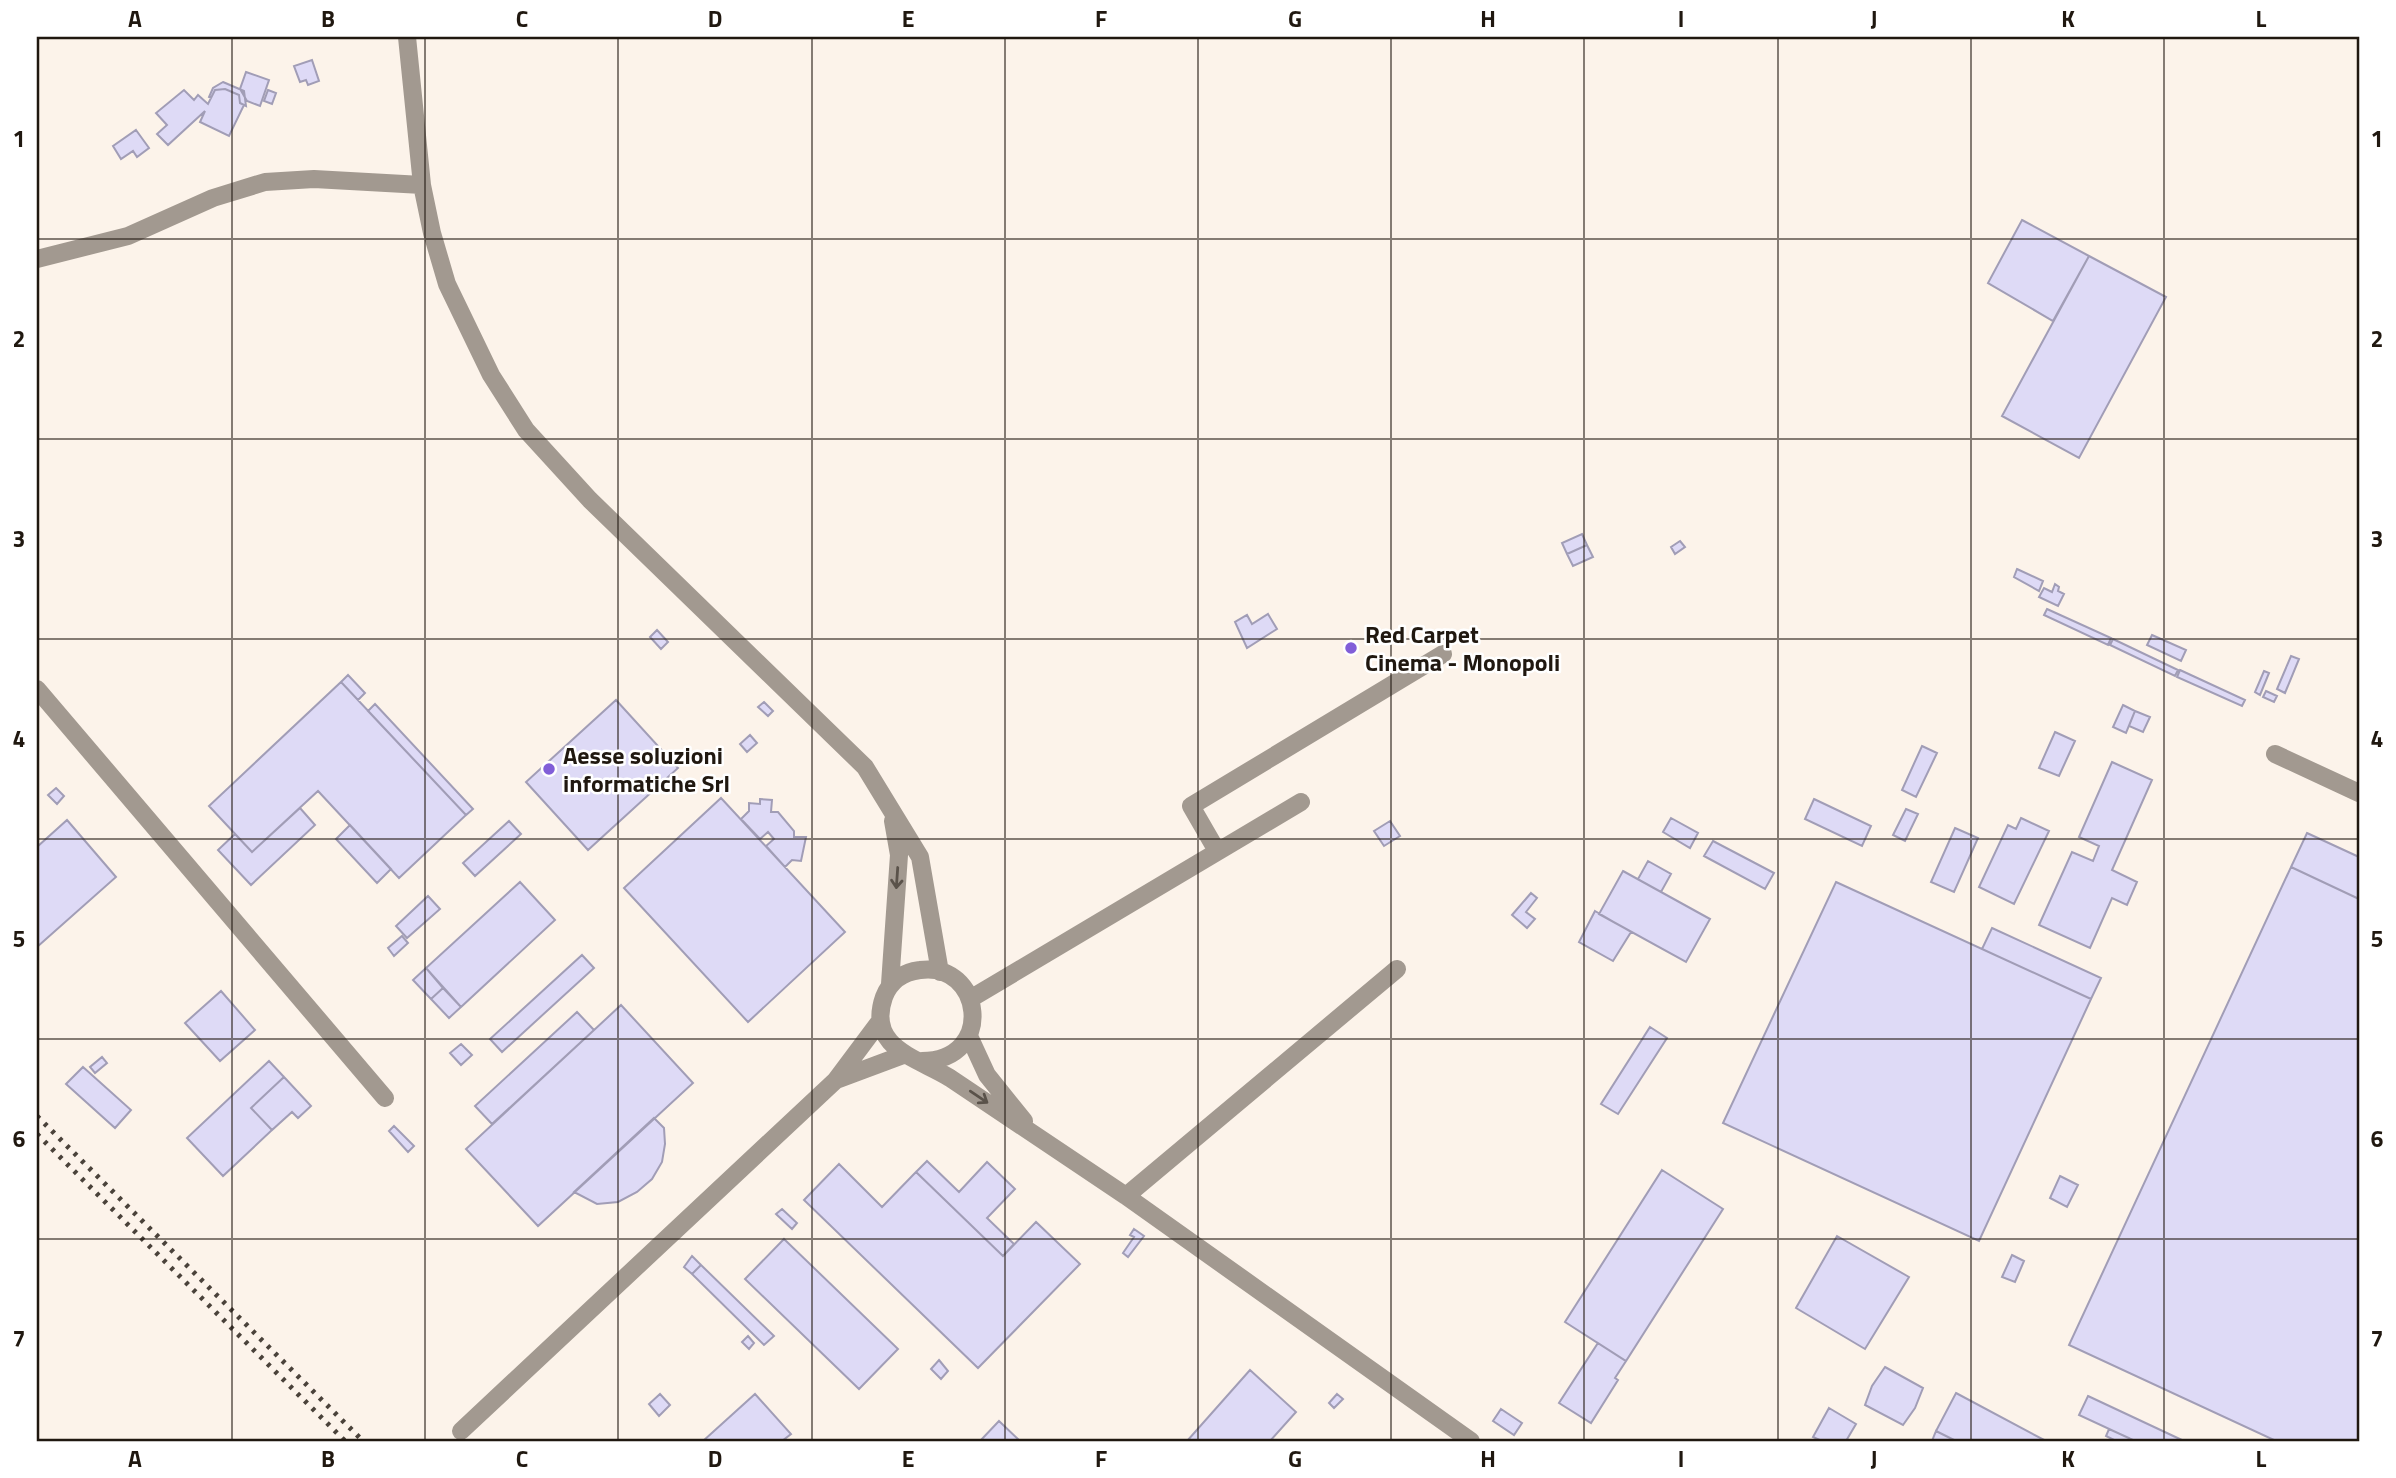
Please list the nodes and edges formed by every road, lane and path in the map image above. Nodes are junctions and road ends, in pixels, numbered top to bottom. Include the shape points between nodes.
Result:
1 (407, 37) edge
2 (422, 185) junction
3 (37, 259) edge
4 (1443, 654) dead end
5 (37, 689) edge
6 (2275, 754) dead end
7 (2359, 793) edge
8 (1301, 802) dead end
9 (891, 811) junction
10 (1217, 851) junction
11 (1397, 969) dead end
12 (940, 972) junction
13 (890, 984) junction
14 (970, 999) junction
15 (880, 1021) junction
16 (969, 1036) junction
17 (903, 1055) junction
18 (922, 1061) junction
19 (836, 1080) junction
20 (385, 1098) dead end
21 (1035, 1135) junction
22 (1125, 1196) junction
23 (461, 1430) dead end
24 (1471, 1441) edge

1 - 2 street
2 - 3 street via 314,179 265,182 213,198 128,236
2 - 9 street via 447,284 491,375 526,430 590,500 865,766
4 - 10 street via 1191,806
5 - 20 street
6 - 7 street
8 - 10 street
9 - 12 street via 920,857
9 -> 13 street via 899,855
10 - 14 street
11 - 22 street
12 - 13 street via 919,970
12 - 14 street via 961,985
13 - 15 street
14 - 16 street via 974,1018
15 - 17 street via 888,1040
15 - 19 street
16 - 18 street via 953,1055
16 - 21 street via 987,1075
17 - 18 street
17 - 19 street
18 -> 21 street
19 - 23 street
21 - 22 street
22 - 24 street

